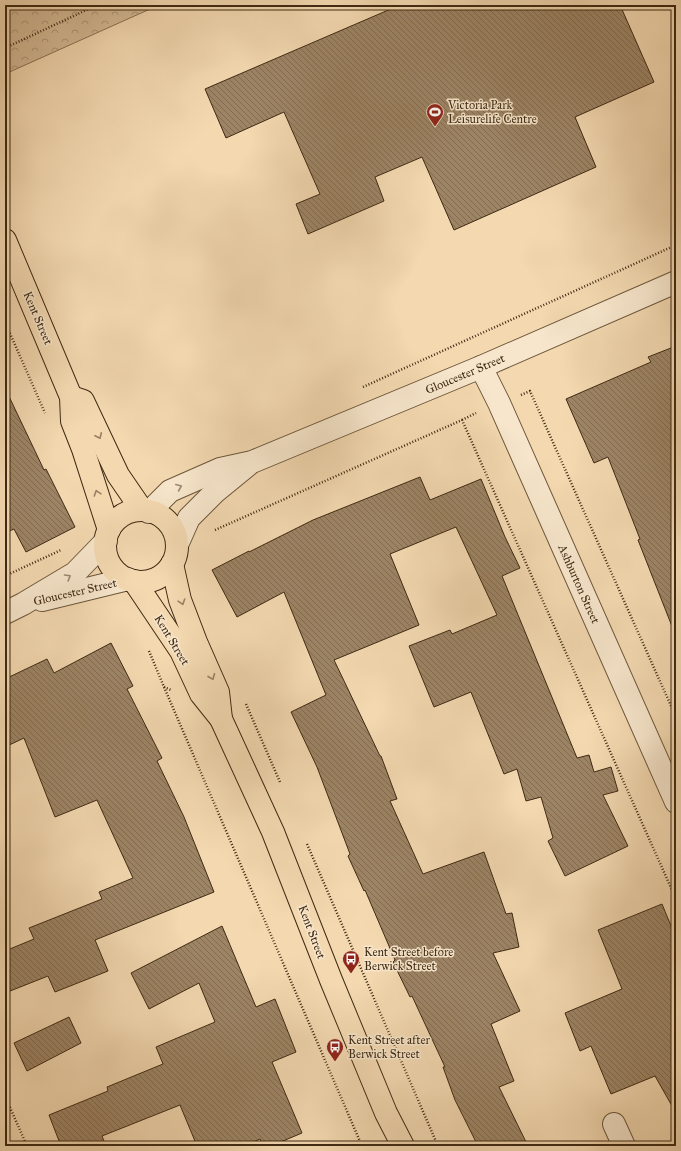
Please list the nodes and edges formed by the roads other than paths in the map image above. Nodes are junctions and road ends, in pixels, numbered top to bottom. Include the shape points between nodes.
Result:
1 (5, 240) edge
2 (676, 282) edge
3 (481, 367) junction
4 (71, 397) junction
5 (252, 462) junction
6 (145, 511) junction
7 (108, 536) junction
8 (175, 555) junction
9 (131, 580) junction
10 (14, 608) edge
11 (221, 719) junction
12 (676, 802) edge
13 (614, 1124) dead end
14 (403, 1146) edge
15 (624, 1146) edge

1 - 4 main road, Kent Street
2 - 3 street, Gloucester Street
3 - 5 street, Gloucester Street
3 - 12 street, Ashburton Street
4 -> 6 main road via 83,401 118,475
7 -> 4 main road, Kent Street via 72,421
6 -> 5 street, Gloucester Street via 170,491 220,469
5 - 8 street, Gloucester Street via 215,492 190,518
6 - 7 main road via 132,511 122,515
6 - 8 main road via 165,518 171,526 176,535
7 - 9 main road via 106,551 113,568
10 -> 7 street, Gloucester Street via 75,573
8 - 9 main road via 160,577 143,582
8 -> 11 main road, Kent Street via 180,600 218,692
9 - 10 street, Gloucester Street
9 - 11 main road, Kent Street via 181,651 200,694
11 - 14 main road, Kent Street via 273,832 386,1113
13 - 15 street

